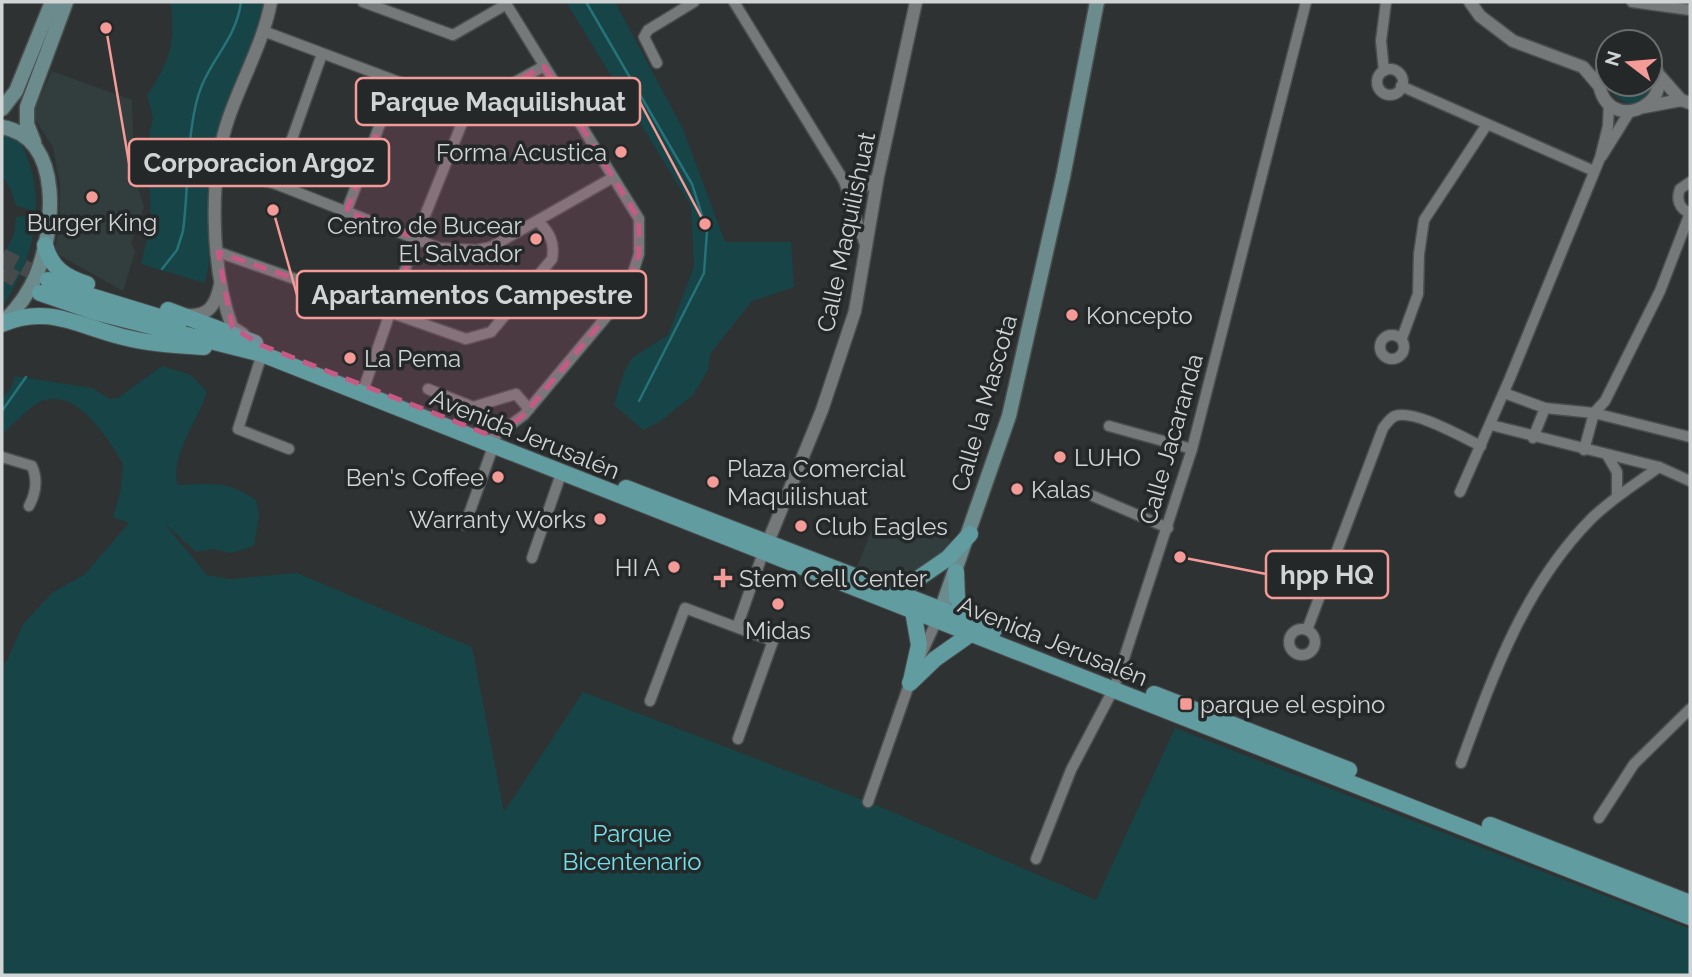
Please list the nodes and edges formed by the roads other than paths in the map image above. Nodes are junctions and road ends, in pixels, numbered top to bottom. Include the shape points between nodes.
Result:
1 (52, 2) edge
2 (66, 2) edge
3 (271, 2) edge
4 (363, 2) edge
5 (694, 2) edge
6 (734, 2) edge
7 (916, 2) edge
8 (1097, 2) edge
9 (1306, 2) edge
10 (1386, 2) edge
11 (1471, 2) edge
12 (1632, 2) edge
13 (506, 3) edge
14 (1690, 10) edge
15 (265, 32) junction
16 (322, 54) junction
17 (657, 64) dead end
18 (1594, 64) edge
19 (544, 66) junction
20 (1583, 67) junction
21 (1384, 71) junction
22 (1664, 80) edge
23 (1594, 81) edge
24 (396, 83) junction
25 (1401, 86) junction
26 (1606, 98) edge
27 (1651, 98) edge
28 (1686, 101) edge
29 (1609, 103) junction
30 (1643, 107) junction
31 (468, 108) junction
32 (2, 109) edge
33 (1630, 111) junction
34 (1486, 126) junction
35 (2, 127) edge
36 (34, 144) junction
37 (1600, 158) junction
38 (216, 167) junction
39 (1594, 171) junction
40 (878, 176) junction
41 (612, 178) junction
42 (845, 181) junction
43 (1690, 182) edge
44 (276, 184) junction
45 (346, 212) junction
46 (1690, 213) edge
47 (539, 222) junction
48 (416, 238) junction
49 (45, 245) junction
50 (865, 245) junction
51 (218, 252) junction
52 (221, 278) junction
53 (391, 312) junction
54 (177, 314) junction
55 (2, 324) edge
56 (1402, 338) dead end
57 (243, 349) junction
58 (262, 350) junction
59 (365, 386) junction
60 (428, 389) dead end
61 (1504, 393) junction
62 (1545, 408) junction
63 (529, 409) junction
64 (1594, 414) junction
65 (1491, 425) junction
66 (1109, 426) dead end
67 (1690, 437) edge
68 (1533, 438) junction
69 (494, 442) junction
70 (1481, 446) junction
71 (289, 449) dead end
72 (1192, 449) junction
73 (1584, 450) junction
74 (1607, 455) junction
75 (2, 457) edge
76 (1659, 467) junction
77 (561, 474) junction
78 (1690, 481) edge
79 (1460, 492) dead end
80 (1617, 495) junction
81 (1093, 496) dead end
82 (29, 506) dead end
83 (465, 525) dead end
84 (1168, 528) junction
85 (970, 534) junction
86 (765, 547) junction
87 (532, 558) dead end
88 (956, 572) junction
89 (897, 593) junction
90 (913, 611) junction
91 (940, 615) junction
92 (968, 626) junction
93 (737, 627) junction
94 (1307, 630) dead end
95 (910, 683) junction
96 (1115, 685) junction
97 (650, 701) dead end
98 (1690, 709) edge
99 (738, 739) dead end
100 (1461, 763) dead end
101 (868, 802) dead end
102 (1599, 818) dead end
103 (1035, 859) dead end
104 (1690, 903) edge
105 (1690, 917) edge

1 - 32 main road via 16,91
2 - 36 main road via 27,107
3 - 15 street
4 - 13 street via 453,35
5 - 17 street via 648,30 644,37
6 - 42 street
7 - 40 street, Calle Maquilishuat
8 - 85 main road, Calle la Mascota via 1018,378
9 - 72 street, Calle Jacaranda
10 - 21 street via 1381,41
11 - 20 street via 1480,16 1513,41
12 - 14 street
13 - 19 street
15 - 16 street
15 - 38 street via 230,115
16 - 24 street
16 - 44 street
18 - 20 street
19 - 31 street
19 - 41 street
20 - 23 street
21 - 25 street via 1397,72
21 - 25 street via 1377,79 1380,91 1392,95
22 - 28 street
24 - 31 street
24 - 45 street
25 - 34 street
26 - 29 street
27 - 30 street
28 - 30 street
29 - 33 street
29 - 37 street
30 - 33 street
31 - 48 street
33 - 37 street
34 - 39 street
34 - 56 street via 1424,220 1418,294
35 - 36 main road
36 - 49 main road via 46,171 49,209
37 - 39 street
38 - 44 street
38 - 51 street
39 - 61 street
40 - 42 street via 865,187
40 - 50 street, Calle Maquilishuat
41 - 47 street
41 - 63 street via 639,219 634,275 627,292
42 - 50 street
43 - 46 street via 1678,198
44 - 45 street
45 - 48 street
46 - 64 street via 1660,291 1605,401
47 - 48 street via 476,250 439,248
47 - 53 street via 551,234 552,259 491,332 466,339
48 - 53 street
49 - 54 main road via 52,263 69,277
49 - 55 main road via 21,303
50 - 86 street, Calle Maquilishuat via 855,311 839,364
51 - 52 street
51 - 53 street
52 - 54 street via 209,311 198,316
52 - 58 street via 232,327
53 - 59 street
54 - 58 main road
55 - 57 main road via 21,316 50,315 154,344
57 - 58 main road, Avenida Jerusalén
57 - 58 main road, Avenida Jerusalén via 94,312 44,286
58 - 59 main road, Avenida Jerusalén
58 - 69 main road, Avenida Jerusalén
58 - 71 street via 238,429
59 - 69 main road, Avenida Jerusalén
60 - 63 street via 473,407 516,394
61 - 62 street
61 - 65 street
62 - 64 street
62 - 68 street
63 - 69 street
64 - 67 street
64 - 73 street
65 - 68 street
65 - 70 street
66 - 72 street
68 - 73 street
69 - 77 main road, Avenida Jerusalén
69 - 83 street
69 - 86 main road, Avenida Jerusalén
70 - 79 street
70 - 94 street via 1429,422 1404,415 1392,417 1383,428
72 - 84 street, Calle Jacaranda
73 - 74 street
74 - 76 street
74 - 80 street via 1618,472
75 - 82 street via 32,466 36,478
76 - 78 street
76 - 80 street
77 - 86 main road, Avenida Jerusalén
77 - 87 street
80 - 100 street via 1562,552 1518,619
81 - 84 street
84 - 96 street, Calle Jacaranda
85 - 88 main road, Calle la Mascota
85 - 89 main road via 948,558
86 - 89 main road, Avenida Jerusalén
86 - 90 main road, Avenida Jerusalén
86 - 93 street, Calle Maquilishuat
88 - 91 main road, Calle la Mascota
88 - 92 main road via 957,597
89 - 91 main road, Avenida Jerusalén
90 - 91 main road, Avenida Jerusalén
90 - 95 main road via 919,645
91 - 92 main road, Avenida Jerusalén
91 - 95 street, Calle la Mascota
92 - 95 main road
92 - 96 main road, Avenida Jerusalén
93 - 97 street via 685,608
93 - 99 street via 773,641
95 - 101 street, Calle la Mascota
96 - 103 street, Calle Jacaranda via 1070,770
96 - 104 main road, Avenida Jerusalén
96 - 105 main road, Avenida Jerusalén
98 - 102 street via 1634,764

